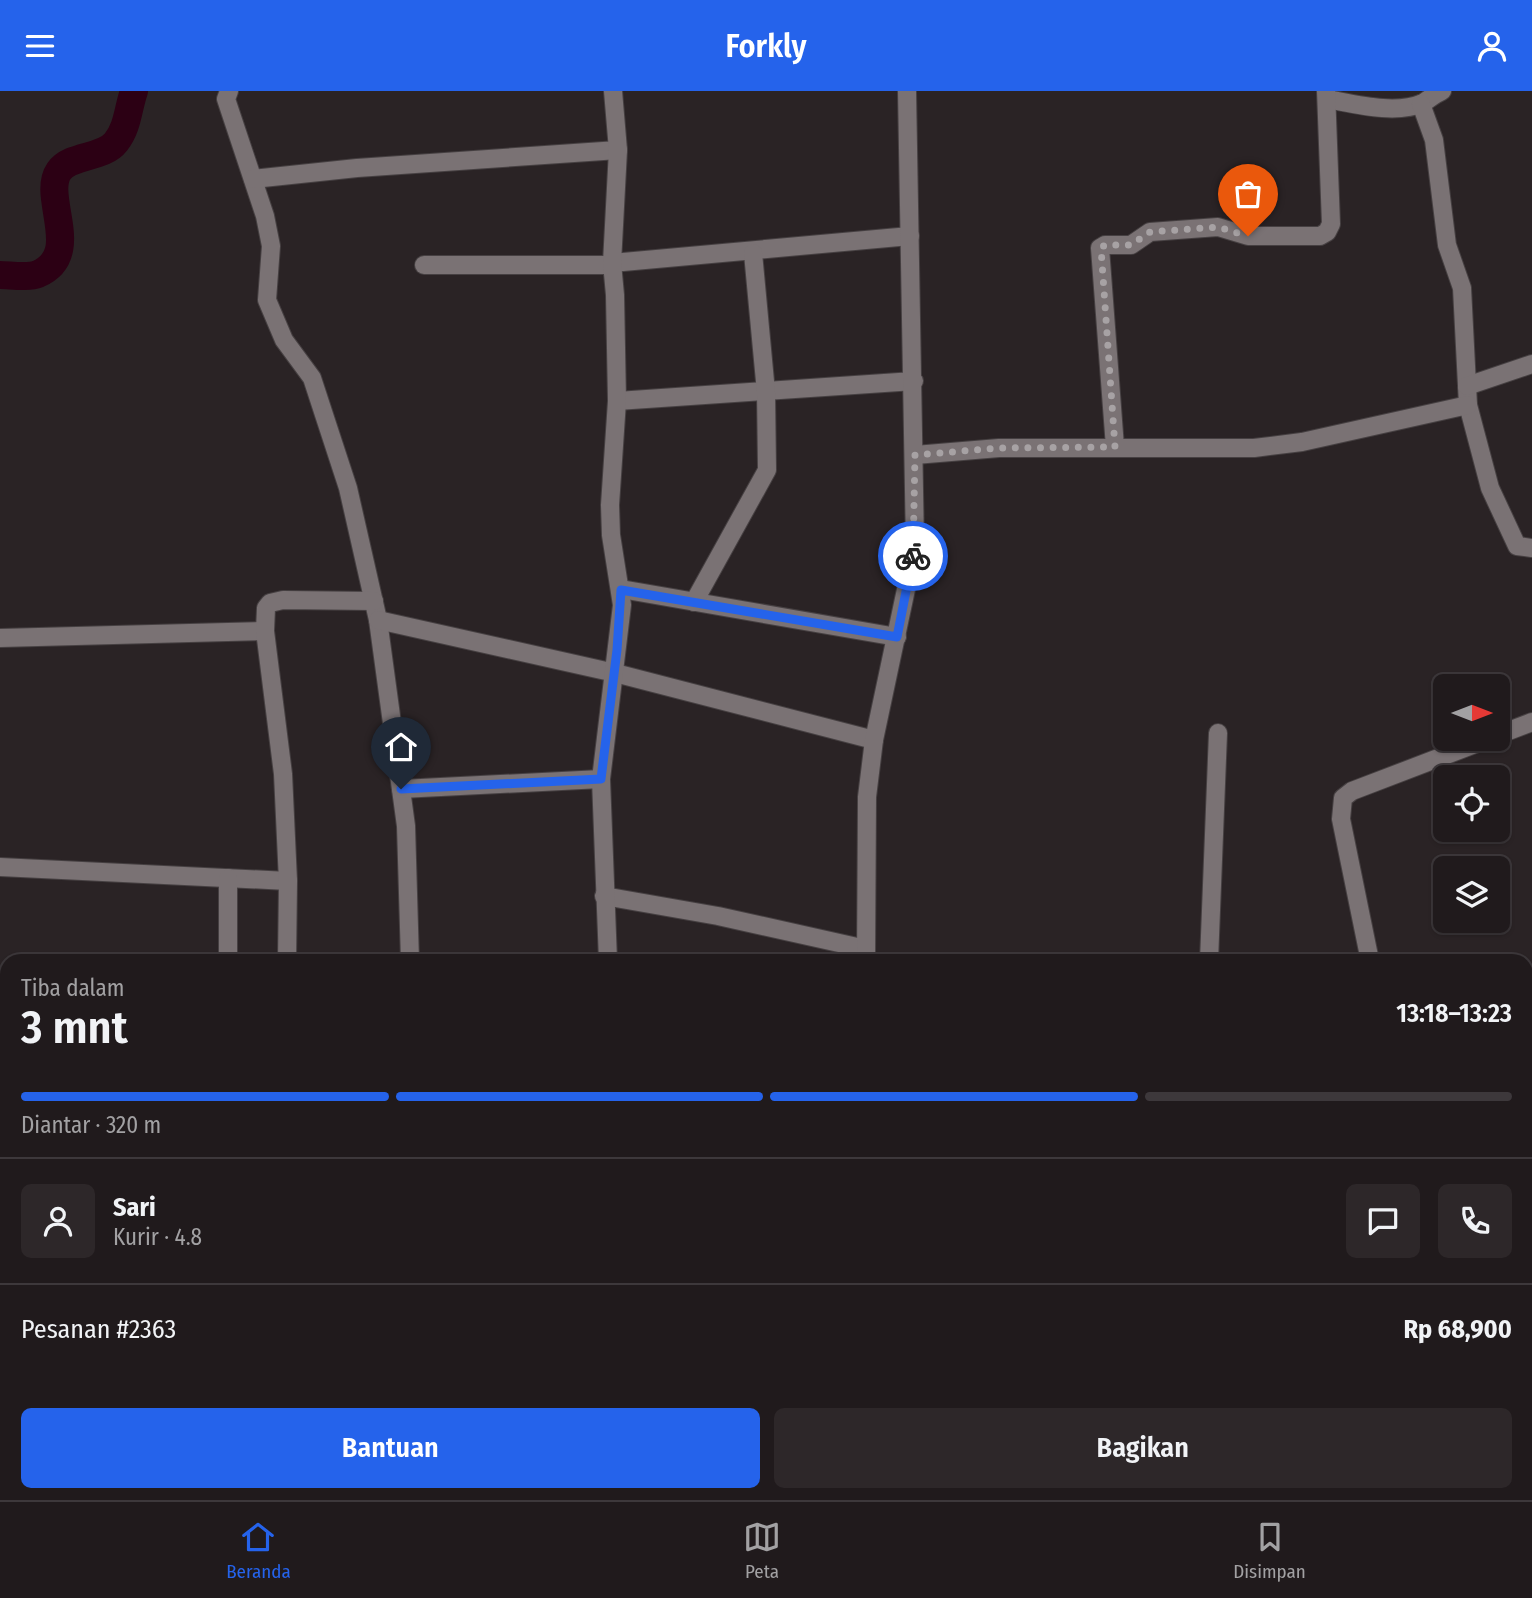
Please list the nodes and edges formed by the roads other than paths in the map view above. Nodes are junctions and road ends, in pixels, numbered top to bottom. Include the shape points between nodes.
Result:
1 (229, 91) edge
2 (613, 91) edge
3 (907, 91) edge
4 (1442, 91) edge
5 (1327, 95) edge
6 (1421, 104) junction
7 (618, 150) junction
8 (253, 179) junction
9 (910, 236) junction
10 (753, 253) junction
11 (612, 264) junction
12 (424, 265) dead end
13 (1532, 364) edge
14 (914, 381) junction
15 (1466, 386) junction
16 (766, 392) junction
17 (617, 401) junction
18 (1468, 405) junction
19 (1115, 447) junction
20 (915, 455) junction
21 (1532, 548) edge
22 (621, 590) junction
23 (374, 601) junction
24 (694, 602) junction
25 (378, 620) junction
26 (265, 631) junction
27 (897, 637) junction
28 (0, 638) edge
29 (615, 673) junction
30 (1532, 722) edge
31 (1510, 730) edge
32 (1219, 733) dead end
33 (874, 740) junction
34 (1457, 751) edge
35 (601, 779) junction
36 (401, 789) junction
37 (0, 867) edge
38 (228, 878) junction
39 (288, 881) junction
40 (604, 896) junction
41 (228, 954) edge
42 (287, 954) edge
43 (410, 954) edge
44 (608, 954) edge
45 (862, 954) edge
46 (866, 954) edge
47 (1209, 954) edge
48 (1369, 954) edge

1 - 8 street via 226,99
2 - 7 street
3 - 9 street
4 - 6 street
5 - 6 street via 1381,107
5 - 19 street via 1331,224 1327,232 1320,236 1248,236 1218,227 1150,232 1131,245 1101,248
6 - 15 street via 1434,140 1447,245 1462,288
7 - 8 street
7 - 11 street
8 - 23 street via 271,246 267,300 284,340 312,378 348,488
9 - 10 street
9 - 14 street
10 - 11 street
10 - 16 street
11 - 12 street
11 - 17 street
13 - 15 street
14 - 16 street
14 - 20 street
15 - 18 street
16 - 17 street
16 - 24 street via 767,470
17 - 22 street via 611,535
18 - 19 street via 1316,440 1254,448
18 - 21 street via 1490,488 1517,546
19 - 20 street via 999,448
20 - 27 street via 915,547
22 - 24 street
22 - 29 street
23 - 25 street
23 - 26 street via 270,603 265,608
24 - 27 street
25 - 29 street
25 - 36 street
26 - 28 street
26 - 39 street via 283,773
27 - 33 street
29 - 33 street
29 - 35 street
30 - 31 street
32 - 47 street
33 - 46 street via 867,797
34 - 48 street via 1343,798 1341,819
35 - 36 street
35 - 40 street
36 - 43 street
37 - 38 street
38 - 39 street
38 - 41 street
39 - 42 street
40 - 44 street
40 - 45 street via 718,916

